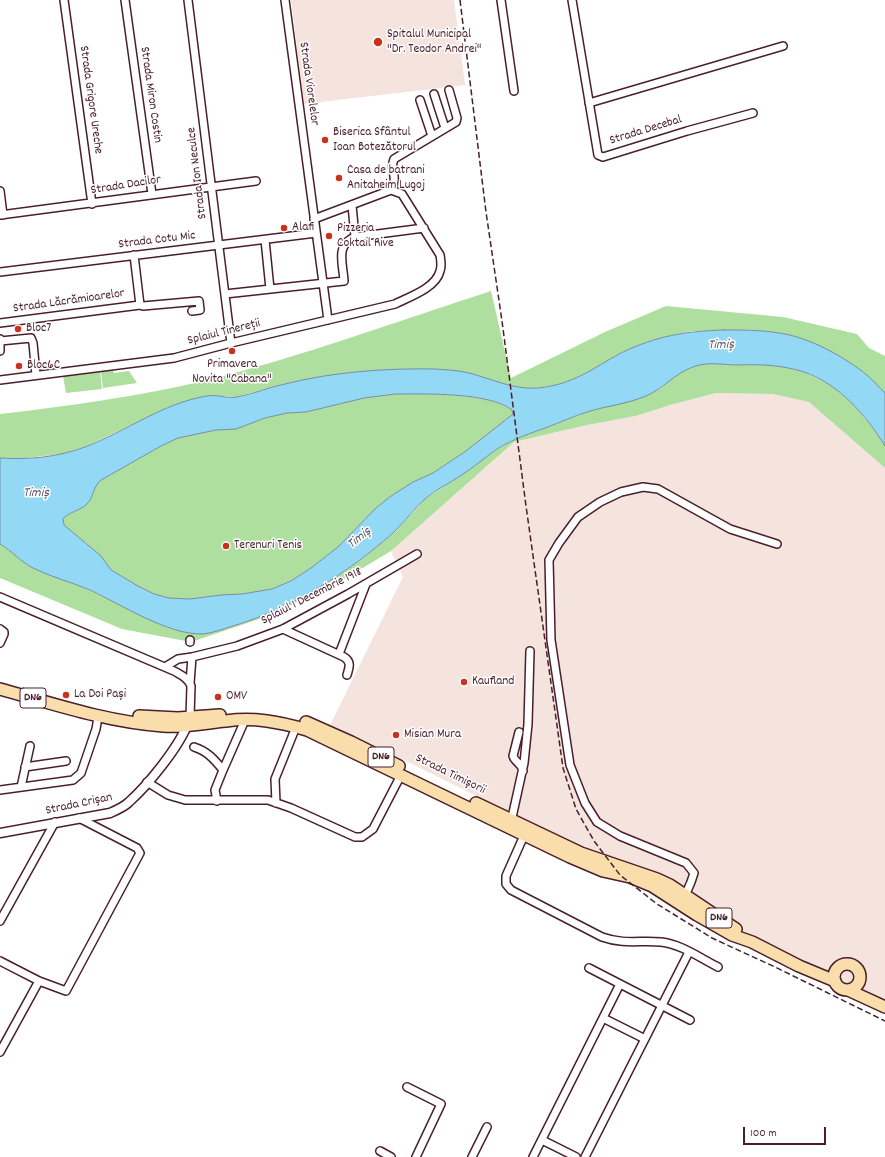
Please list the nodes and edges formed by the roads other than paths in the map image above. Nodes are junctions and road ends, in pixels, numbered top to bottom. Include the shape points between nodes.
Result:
1 (64, 0) edge
2 (125, 0) edge
3 (188, 0) edge
4 (285, 0) edge
5 (501, 0) edge
6 (572, 0) edge
7 (783, 46) dead end
8 (449, 90) dead end
9 (514, 91) dead end
10 (434, 94) dead end
11 (420, 100) dead end
12 (589, 103) junction
13 (753, 113) dead end
14 (445, 128) junction
15 (432, 136) junction
16 (256, 181) dead end
17 (212, 186) junction
18 (391, 190) junction
19 (0, 191) edge
20 (152, 194) junction
21 (92, 204) junction
22 (352, 205) junction
23 (2, 215) edge
24 (314, 219) junction
25 (424, 228) junction
26 (316, 233) junction
27 (356, 237) junction
28 (265, 240) junction
29 (218, 245) junction
30 (134, 256) junction
31 (0, 272) edge
32 (323, 283) junction
33 (270, 289) junction
34 (225, 294) junction
35 (140, 305) junction
36 (192, 311) dead end
37 (328, 320) junction
38 (0, 323) edge
39 (0, 340) edge
40 (231, 343) junction
41 (0, 351) edge
42 (36, 375) junction
43 (0, 380) edge
44 (777, 544) dead end
45 (417, 554) dead end
46 (366, 584) junction
47 (348, 594) junction
48 (0, 597) edge
49 (360, 598) junction
50 (0, 629) edge
51 (283, 629) junction
52 (0, 643) edge
53 (530, 651) dead end
54 (338, 654) junction
55 (192, 657) junction
56 (165, 667) junction
57 (347, 675) dead end
58 (190, 683) junction
59 (0, 689) edge
60 (65, 708) junction
61 (98, 717) junction
62 (245, 720) junction
63 (188, 722) junction
64 (296, 727) junction
65 (519, 732) dead end
66 (30, 746) dead end
67 (194, 747) dead end
68 (66, 761) dead end
69 (25, 767) junction
70 (223, 770) junction
71 (523, 771) junction
72 (400, 775) junction
73 (147, 782) junction
74 (21, 787) junction
75 (0, 790) edge
76 (217, 801) junction
77 (276, 803) junction
78 (79, 818) junction
79 (55, 822) junction
80 (511, 824) junction
81 (526, 832) junction
82 (0, 833) edge
83 (683, 900) junction
84 (0, 922) edge
85 (689, 952) junction
86 (0, 961) edge
87 (718, 967) dead end
88 (838, 967) junction
89 (589, 968) dead end
90 (813, 972) junction
91 (39, 981) junction
92 (835, 981) junction
93 (859, 982) junction
94 (620, 984) junction
95 (848, 990) junction
96 (662, 1006) junction
97 (885, 1007) edge
98 (603, 1018) junction
99 (690, 1020) dead end
100 (645, 1039) junction
101 (0, 1052) edge
102 (407, 1087) dead end
103 (487, 1128) dead end
104 (542, 1140) junction
105 (380, 1151) dead end
106 (391, 1157) edge
107 (416, 1157) edge
108 (472, 1157) edge
109 (533, 1157) edge
110 (576, 1157) edge
111 (586, 1157) edge

1 - 21 street, Strada Grigore Ureche
2 - 20 street, Strada Miron Costin
3 - 17 street, Strada Ion Neculce
4 - 24 street, Strada Viorelelor
5 - 9 street
6 - 12 street, Strada Decebal
7 - 12 street
8 - 14 street via 457,118 456,122
10 - 14 street
11 - 15 street
12 - 13 street, Strada Decebal via 598,155 603,157
14 - 15 street
15 - 18 street via 394,159 392,164 395,181
16 - 17 street, Strada Dacilor
17 - 20 street, Strada Dacilor
17 - 29 street, Strada Ion Neculce
18 - 22 street
18 - 25 street via 402,194
19 - 23 street
20 - 21 street, Strada Dacilor
21 - 23 street, Strada Dacilor
22 - 24 street
22 - 27 street
24 - 26 street, Strada Viorelelor
25 - 27 street
25 - 37 street, Splaiul Tinereții via 440,255 440,272 432,284 395,304
26 - 28 street, Strada Cotu Mic
26 - 32 street, Strada Viorelelor
27 - 32 street via 346,242 343,247 344,281
28 - 29 street, Strada Cotu Mic
28 - 33 street
29 - 30 street, Strada Cotu Mic
29 - 34 street, Strada Ion Neculce
30 - 31 street, Strada Cotu Mic
30 - 35 street, Strada Lăcrămioarelor
32 - 33 street
32 - 37 street, Strada Viorelelor
33 - 34 street
34 - 40 street, Strada Ion Neculce
35 - 36 street via 199,301 200,310
35 - 38 street, Strada Lăcrămioarelor
37 - 40 street, Splaiul Tinereții
39 - 41 street
39 - 42 street via 33,340
40 - 42 street, Splaiul Tinereții via 174,358
42 - 43 street, Splaiul Tinereții
44 - 83 street via 730,529 658,490 643,487 621,492 578,517 549,560 551,640 570,765 585,803 597,822 620,836 686,864 694,873
45 - 46 street, Splaiul 1 Decembrie 1918
46 - 47 street, Splaiul 1 Decembrie 1918
46 - 49 street
47 - 49 street
47 - 51 street, Splaiul 1 Decembrie 1918
48 - 56 street
49 - 54 street
50 - 52 street via 4,632
51 - 54 street
51 - 55 street, Splaiul 1 Decembrie 1918 via 237,646
53 - 71 street via 528,724
54 - 57 street via 348,660 350,665
55 - 56 street, Splaiul 1 Decembrie 1918 via 178,659
55 - 58 street
56 - 58 street
58 - 63 street
59 - 60 main road, Strada Timișorii / DN6
60 - 61 main road, Strada Timișorii / DN6
60 - 63 main road, Strada Timișorii / DN6
61 - 63 main road, Strada Timișorii / DN6 via 162,726
61 - 74 street via 84,765 74,780
62 - 63 main road, Strada Timișorii / DN6
62 - 64 main road, Strada Timișorii / DN6 via 265,720
62 - 70 street
63 - 73 street, Strada Crișan via 163,763
63 - 80 main road, Strada Timișorii / DN6 via 256,713 287,717 310,724 351,742
64 - 72 main road, Strada Timișorii / DN6
64 - 77 street via 276,778
65 - 71 street via 513,756
66 - 69 street
67 - 70 street via 209,753
68 - 69 street
69 - 74 street
70 - 76 street via 215,790
71 - 80 street
72 - 77 street via 373,829 362,837 355,837
72 - 80 main road, Strada Timișorii / DN6
73 - 76 street via 168,795 185,800
73 - 78 street, Strada Crișan via 129,803 119,809
74 - 75 street
76 - 77 street via 268,800
78 - 79 street, Strada Crișan
78 - 91 street via 137,848 140,853 66,990
79 - 82 street, Strada Crișan
79 - 84 street
80 - 81 main road, Strada Timișorii / DN6
81 - 83 main road, Strada Timișorii / DN6 via 586,864 630,877
81 - 85 street via 505,880 511,890 612,941 662,942
83 - 90 main road, Strada Timișorii / DN6 via 697,915 732,935
85 - 87 street
85 - 96 street
86 - 91 street
88 - 90 main road
88 - 92 main road via 834,974
88 - 93 main road via 846,963 854,965 860,974
89 - 94 street
90 - 92 main road, Strada Timișorii / DN6
91 - 101 street
92 - 95 main road via 842,989
93 - 95 main road via 855,988
93 - 97 main road
94 - 96 street
94 - 98 street
95 - 97 main road
96 - 99 street
96 - 100 street
98 - 100 street
98 - 104 street
100 - 111 street
102 - 107 street via 440,1104
103 - 108 street
104 - 109 street
104 - 110 street
105 - 106 street

